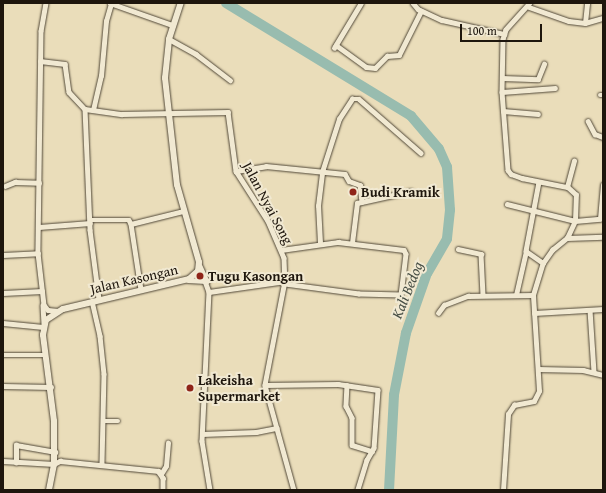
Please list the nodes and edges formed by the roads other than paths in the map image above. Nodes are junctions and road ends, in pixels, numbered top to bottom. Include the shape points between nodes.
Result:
1 (46, 3) edge
2 (110, 3) edge
3 (181, 3) edge
4 (360, 3) edge
5 (413, 3) edge
6 (587, 3) edge
7 (530, 5) edge
8 (420, 11) junction
9 (603, 18) edge
10 (585, 22) junction
11 (172, 25) junction
12 (504, 34) junction
13 (169, 39) junction
14 (40, 61) junction
15 (544, 64) dead end
16 (502, 78) junction
17 (230, 80) dead end
18 (554, 88) dead end
19 (502, 92) junction
20 (85, 109) junction
21 (92, 110) junction
22 (503, 111) junction
23 (170, 112) junction
24 (538, 114) dead end
25 (588, 121) dead end
26 (603, 137) edge
27 (421, 153) dead end
28 (574, 160) dead end
29 (236, 171) junction
30 (322, 172) junction
31 (539, 182) junction
32 (39, 183) junction
33 (603, 185) edge
34 (5, 186) dead end
35 (567, 187) junction
36 (603, 189) edge
37 (411, 191) dead end
38 (362, 202) junction
39 (507, 204) dead end
40 (183, 211) junction
41 (532, 212) junction
42 (575, 221) junction
43 (90, 222) junction
44 (130, 224) junction
45 (39, 227) junction
46 (603, 237) edge
47 (567, 238) junction
48 (320, 243) junction
49 (352, 243) junction
50 (458, 249) dead end
51 (281, 250) junction
52 (526, 251) junction
53 (38, 253) junction
54 (3, 254) edge
55 (199, 262) junction
56 (543, 263) junction
57 (182, 281) junction
58 (207, 283) junction
59 (284, 283) junction
60 (141, 289) junction
61 (42, 291) junction
62 (209, 292) junction
63 (3, 293) edge
64 (483, 295) junction
65 (516, 295) junction
66 (533, 295) junction
67 (43, 300) junction
68 (96, 300) junction
69 (603, 309) edge
70 (590, 310) junction
71 (58, 311) junction
72 (438, 313) dead end
73 (534, 314) junction
74 (3, 323) edge
75 (43, 325) junction
76 (3, 355) edge
77 (46, 355) junction
78 (538, 369) junction
79 (594, 372) junction
80 (603, 375) edge
81 (265, 385) junction
82 (347, 385) junction
83 (3, 386) edge
84 (51, 388) junction
85 (118, 420) dead end
86 (103, 422) junction
87 (276, 428) junction
88 (202, 434) junction
89 (168, 443) dead end
90 (372, 451) junction
91 (55, 452) junction
92 (3, 461) edge
93 (16, 463) junction
94 (54, 464) junction
95 (102, 465) junction
96 (161, 474) junction
97 (49, 490) edge
98 (163, 490) edge
99 (210, 490) edge
100 (294, 490) edge
101 (358, 490) edge
102 (503, 490) edge

1 - 14 street via 41,31
2 - 11 street
2 - 21 street via 101,76
3 - 11 main road
4 - 8 street via 335,46 366,67 375,68 387,56 399,55
5 - 8 street
6 - 10 street
7 - 10 street via 558,18
7 - 12 street
8 - 12 street via 442,20
9 - 10 street
11 - 13 main road
12 - 16 street
13 - 17 street via 196,54
13 - 23 main road via 165,71
14 - 20 street via 64,63 69,92
14 - 32 street
15 - 16 street via 538,79
16 - 19 street
18 - 19 street
19 - 22 street
20 - 21 street
20 - 43 street
21 - 23 street via 122,114
22 - 24 street
22 - 31 street via 508,170 514,176
23 - 29 street, Jalan Nyai Song via 228,112
23 - 40 main road via 175,173
25 - 26 street via 595,134
27 - 30 street via 356,98 350,102 339,119
28 - 35 street
29 - 30 street via 266,166
29 - 51 street, Jalan Nyai Song via 268,221
30 - 38 street via 345,174 349,181 358,182
30 - 48 street via 318,206
31 - 35 street
31 - 41 street
32 - 34 street via 15,182
32 - 45 street
33 - 36 street
35 - 42 street via 576,195
36 - 42 street via 600,219
37 - 38 street
38 - 49 street via 355,206
39 - 41 street
40 - 44 street
40 - 55 main road
41 - 42 street
41 - 52 street
42 - 47 street
43 - 44 street via 129,220
43 - 45 street
43 - 68 street
44 - 60 street
45 - 53 street
46 - 47 street
47 - 56 street via 555,247
48 - 49 street
48 - 51 street
49 - 59 street via 405,251 401,296 358,294
50 - 64 street via 481,254
51 - 59 street, Jalan Nyai Song
52 - 56 street
52 - 65 street
53 - 54 street
53 - 61 street
55 - 57 main road, Jalan Kasongan via 196,274
55 - 58 street
56 - 66 street
57 - 58 street via 203,280
57 - 60 main road, Jalan Kasongan
58 - 62 street
59 - 62 street
59 - 81 street, Jalan Nyai Song
60 - 68 main road, Jalan Kasongan
61 - 63 street
61 - 67 street
62 - 88 street
64 - 65 street
64 - 72 street via 458,299 442,306
65 - 66 street
66 - 73 street
67 - 71 street via 46,308
67 - 75 street
68 - 71 main road, Jalan Kasongan
68 - 86 street via 103,368
69 - 70 street
70 - 73 street
70 - 79 street
71 - 75 main road, Jalan Kasongan via 48,317
73 - 78 street
74 - 75 street
75 - 77 main road
76 - 77 street
77 - 84 main road
78 - 79 street via 576,369
78 - 102 street via 539,387 536,399 514,405 508,414
79 - 80 street
81 - 82 street
81 - 87 street, Jalan Nyai Song
82 - 90 street via 346,406 352,418 352,445
82 - 90 street via 378,390
83 - 84 street
84 - 91 main road
85 - 86 street
86 - 95 street
87 - 88 street via 256,432
87 - 100 street, Jalan Nyai Song
88 - 99 street via 203,460
89 - 96 street via 166,466
90 - 101 street
91 - 93 street via 16,445
91 - 94 main road
92 - 93 street
93 - 94 street
94 - 95 street via 60,461
94 - 97 main road
95 - 96 street via 158,471
96 - 98 street

